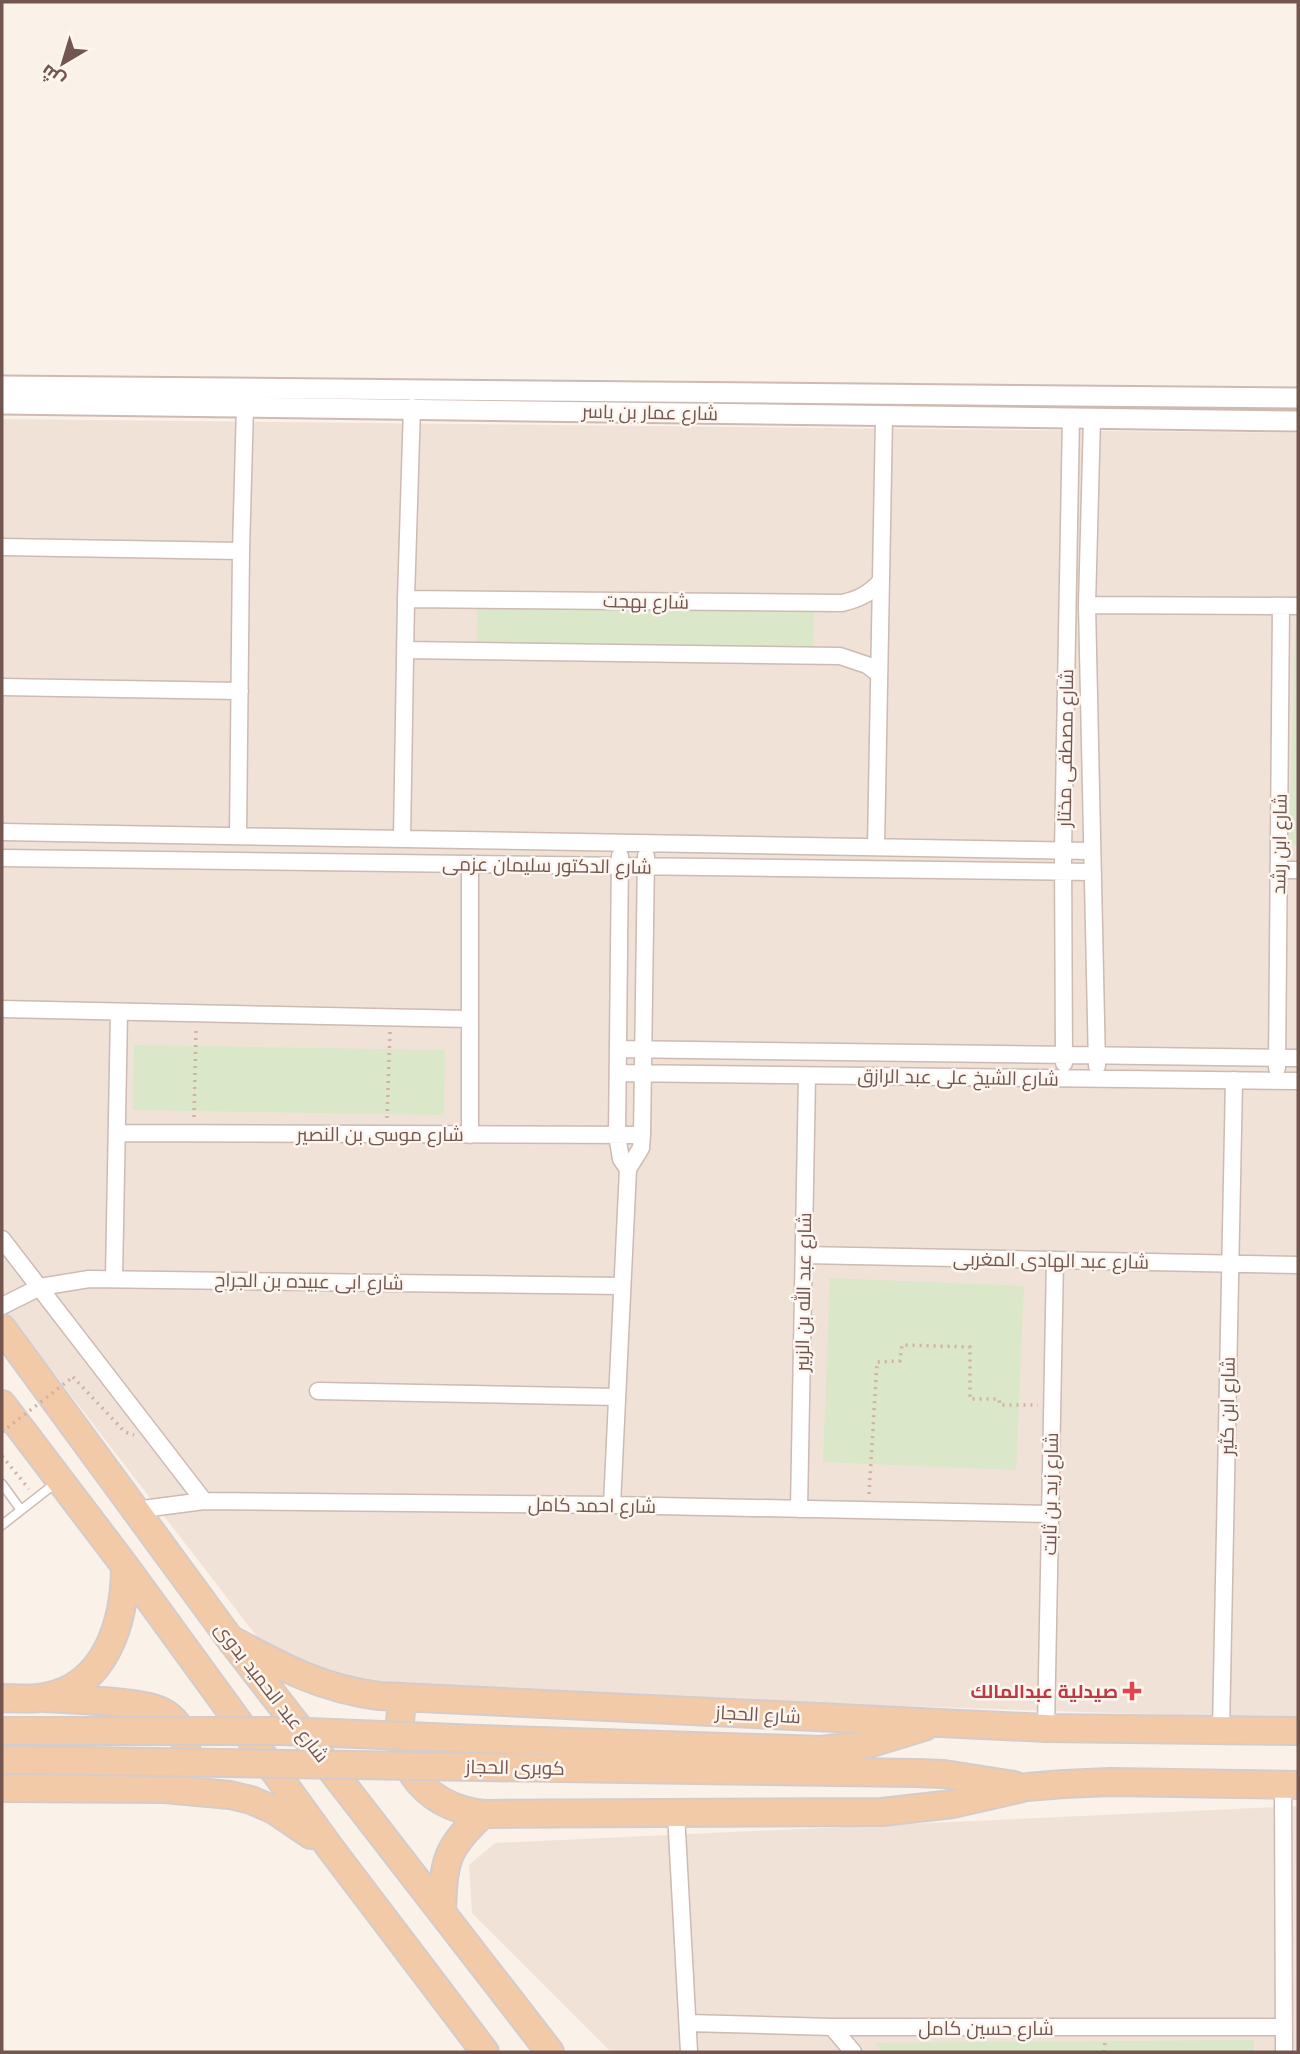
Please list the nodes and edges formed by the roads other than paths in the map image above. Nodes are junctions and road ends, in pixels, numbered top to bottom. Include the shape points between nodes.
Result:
1 (2, 386) edge
2 (1298, 398) edge
3 (2, 404) edge
4 (246, 406) junction
5 (412, 408) junction
6 (884, 417) junction
7 (1071, 418) junction
8 (1092, 419) junction
9 (1298, 421) edge
10 (2, 547) edge
11 (241, 551) junction
12 (880, 582) junction
13 (406, 598) junction
14 (1087, 605) junction
15 (1282, 606) junction
16 (1298, 606) edge
17 (405, 650) junction
18 (879, 674) junction
19 (2, 687) edge
20 (240, 691) junction
21 (2, 832) edge
22 (239, 836) junction
23 (402, 839) junction
24 (620, 842) junction
25 (646, 843) junction
26 (876, 847) junction
27 (1063, 850) junction
28 (1092, 851) junction
29 (2, 858) edge
30 (470, 864) junction
31 (620, 866) junction
32 (646, 866) junction
33 (1279, 870) junction
34 (1298, 870) edge
35 (1063, 872) junction
36 (1093, 872) junction
37 (2, 1009) edge
38 (119, 1012) junction
39 (470, 1019) junction
40 (618, 1049) junction
41 (645, 1049) junction
42 (1064, 1055) junction
43 (1096, 1055) junction
44 (1277, 1058) junction
45 (1298, 1058) edge
46 (618, 1073) junction
47 (645, 1074) junction
48 (807, 1076) junction
49 (1064, 1079) junction
50 (1097, 1079) junction
51 (1234, 1080) junction
52 (1277, 1081) junction
53 (1298, 1081) edge
54 (117, 1133) junction
55 (470, 1135) junction
56 (617, 1135) junction
57 (642, 1135) junction
58 (628, 1169) junction
59 (2, 1239) edge
60 (804, 1255) junction
61 (1055, 1261) junction
62 (1230, 1264) junction
63 (1298, 1265) edge
64 (114, 1278) junction
65 (622, 1286) junction
66 (40, 1287) junction
67 (2, 1306) edge
68 (2, 1328) edge
69 (318, 1391) dead end
70 (617, 1397) junction
71 (2, 1404) edge
72 (60, 1480) junction
73 (2, 1484) edge
74 (204, 1501) junction
75 (612, 1505) junction
76 (799, 1508) junction
77 (21, 1510) junction
78 (135, 1510) junction
79 (1049, 1514) junction
80 (2, 1525) edge
81 (125, 1566) junction
82 (230, 1639) junction
83 (404, 1696) junction
84 (2, 1698) edge
85 (44, 1698) junction
86 (935, 1722) junction
87 (1046, 1728) junction
88 (2, 1731) edge
89 (1222, 1731) junction
90 (1298, 1731) edge
91 (2, 1760) edge
92 (1291, 1785) edge
93 (1027, 1787) junction
94 (2, 1788) edge
95 (165, 1790) junction
96 (676, 1813) junction
97 (483, 1814) junction
98 (331, 1849) junction
99 (442, 1911) junction
100 (688, 2023) junction
101 (832, 2027) junction
102 (1284, 2027) junction
103 (485, 2052) edge
104 (550, 2052) edge
105 (689, 2052) edge
106 (853, 2052) edge
107 (1284, 2052) edge

1 - 2 street, شارع عمار بن ياسر
3 - 4 street, شارع عمار بن ياسر
4 - 5 street, شارع عمار بن ياسر
4 - 11 street
5 - 6 street, شارع عمار بن ياسر
5 - 13 street
6 - 7 street, شارع عمار بن ياسر
6 - 12 street
7 - 8 street, شارع عمار بن ياسر
7 - 27 street, شارع مصطفى مختار
8 - 9 street, شارع عمار بن ياسر
8 - 14 street, شارع مصطفى مختار
10 - 11 street
11 - 20 street
12 - 13 street, شارع بهجت via 857,600 842,603
12 - 18 street
13 - 17 street
14 - 15 street
14 - 28 street, شارع مصطفى مختار
15 - 16 street
15 - 33 street, شارع ابن رشد
17 - 18 street via 840,656
17 - 23 street
18 - 26 street
19 - 20 street
20 - 22 street
21 - 22 street, شارع الدكتور سليمان عزمى
22 - 23 street, شارع الدكتور سليمان عزمى
23 - 24 street, شارع الدكتور سليمان عزمى
24 - 25 street, شارع الدكتور سليمان عزمى
24 - 31 street
25 - 26 street, شارع الدكتور سليمان عزمى
25 - 32 street
26 - 27 street, شارع الدكتور سليمان عزمى
27 - 28 street, شارع الدكتور سليمان عزمى
27 - 35 street, شارع مصطفى مختار
28 - 36 street, شارع مصطفى مختار
29 - 30 street, شارع الدكتور سليمان عزمى
30 - 31 street, شارع الدكتور سليمان عزمى
30 - 39 street
31 - 32 street, شارع الدكتور سليمان عزمى
31 - 40 street
32 - 35 street, شارع الدكتور سليمان عزمى
32 - 41 street
33 - 34 street
33 - 44 street, شارع ابن رشد
35 - 36 street, شارع الدكتور سليمان عزمى
35 - 42 street, شارع مصطفى مختار
36 - 43 street, شارع مصطفى مختار
37 - 38 street
38 - 39 street
38 - 54 street
39 - 55 street
40 - 41 street, شارع الشيخ على عبد الرازق
40 - 46 street
41 - 42 street, شارع الشيخ على عبد الرازق
41 - 47 street
42 - 43 street, شارع الشيخ على عبد الرازق
42 - 49 street, شارع مصطفى مختار
43 - 44 street, شارع الشيخ على عبد الرازق
43 - 50 street, شارع مصطفى مختار
44 - 45 street, شارع الشيخ على عبد الرازق
44 - 52 street, شارع ابن رشد
46 - 47 street, شارع الشيخ على عبد الرازق
46 - 56 street
47 - 48 street, شارع الشيخ على عبد الرازق
47 - 57 street
48 - 49 street, شارع الشيخ على عبد الرازق
48 - 60 street, شارع عبد الله بن الزبير
49 - 50 street, شارع الشيخ على عبد الرازق
50 - 51 street, شارع الشيخ على عبد الرازق
51 - 52 street, شارع الشيخ على عبد الرازق
51 - 62 street, شارع ابن كثير
52 - 53 street, شارع الشيخ على عبد الرازق
54 - 55 street, شارع موسى بن النصير
54 - 64 street
55 - 56 street, شارع موسى بن النصير
56 - 57 street, شارع موسى بن النصير
56 - 58 street via 621,1159
57 - 58 street via 641,1147
58 - 65 street
59 - 66 street
60 - 61 street, شارع عبد الهادى المغربى
60 - 76 street, شارع عبد الله بن الزبير
61 - 62 street, شارع عبد الهادى المغربى
61 - 79 street, شارع زيد بن ثابت
62 - 63 street, شارع عبد الهادى المغربى
62 - 89 street, شارع ابن كثير
64 - 65 street, شارع ابى عبيده بن الجراح
64 - 66 street, شارع ابى عبيده بن الجراح
65 - 70 street
66 - 67 street, شارع ابى عبيده بن الجراح
66 - 74 street
68 - 78 main road, شارع عبد الحميد بدوى
69 - 70 street
70 - 75 street
71 - 72 main road
72 - 77 lane
72 - 81 main road
73 - 77 lane
74 - 75 street, شارع احمد كامل
74 - 78 street, شارع احمد كامل
75 - 76 street, شارع احمد كامل
76 - 79 street, شارع احمد كامل
77 - 80 lane
78 - 82 main road, شارع عبد الحميد بدوى
79 - 87 street, شارع زيد بن ثابت
81 - 85 main road via 121,1619 106,1652 82,1679
81 - 98 main road
82 - 83 main road, شارع الحجاز via 328,1687
82 - 99 main road, شارع عبد الحميد بدوى
83 - 86 main road, شارع الحجاز
83 - 97 main road via 399,1729 414,1775 444,1802
84 - 85 main road
85 - 95 main road via 152,1708 170,1717 183,1734 186,1754 181,1773
86 - 87 main road, شارع الحجاز
86 - 88 main road, كوبرى الحجاز, bridge via 865,1745 821,1750 285,1731
87 - 89 main road, شارع الحجاز
89 - 90 main road, شارع الحجاز
91 - 93 main road, كوبرى الحجاز, bridge via 915,1773
92 - 93 main road via 1110,1782
92 - 102 street
93 - 96 main road via 953,1804 882,1812
94 - 95 main road
95 - 98 main road via 251,1800 294,1822
96 - 97 main road
96 - 100 street
97 - 99 main road via 457,1839 446,1861
98 - 103 main road
99 - 104 main road, شارع عبد الحميد بدوى
100 - 101 street, شارع حسين كامل
100 - 105 street
101 - 102 street, شارع حسين كامل
101 - 106 street
102 - 107 street

